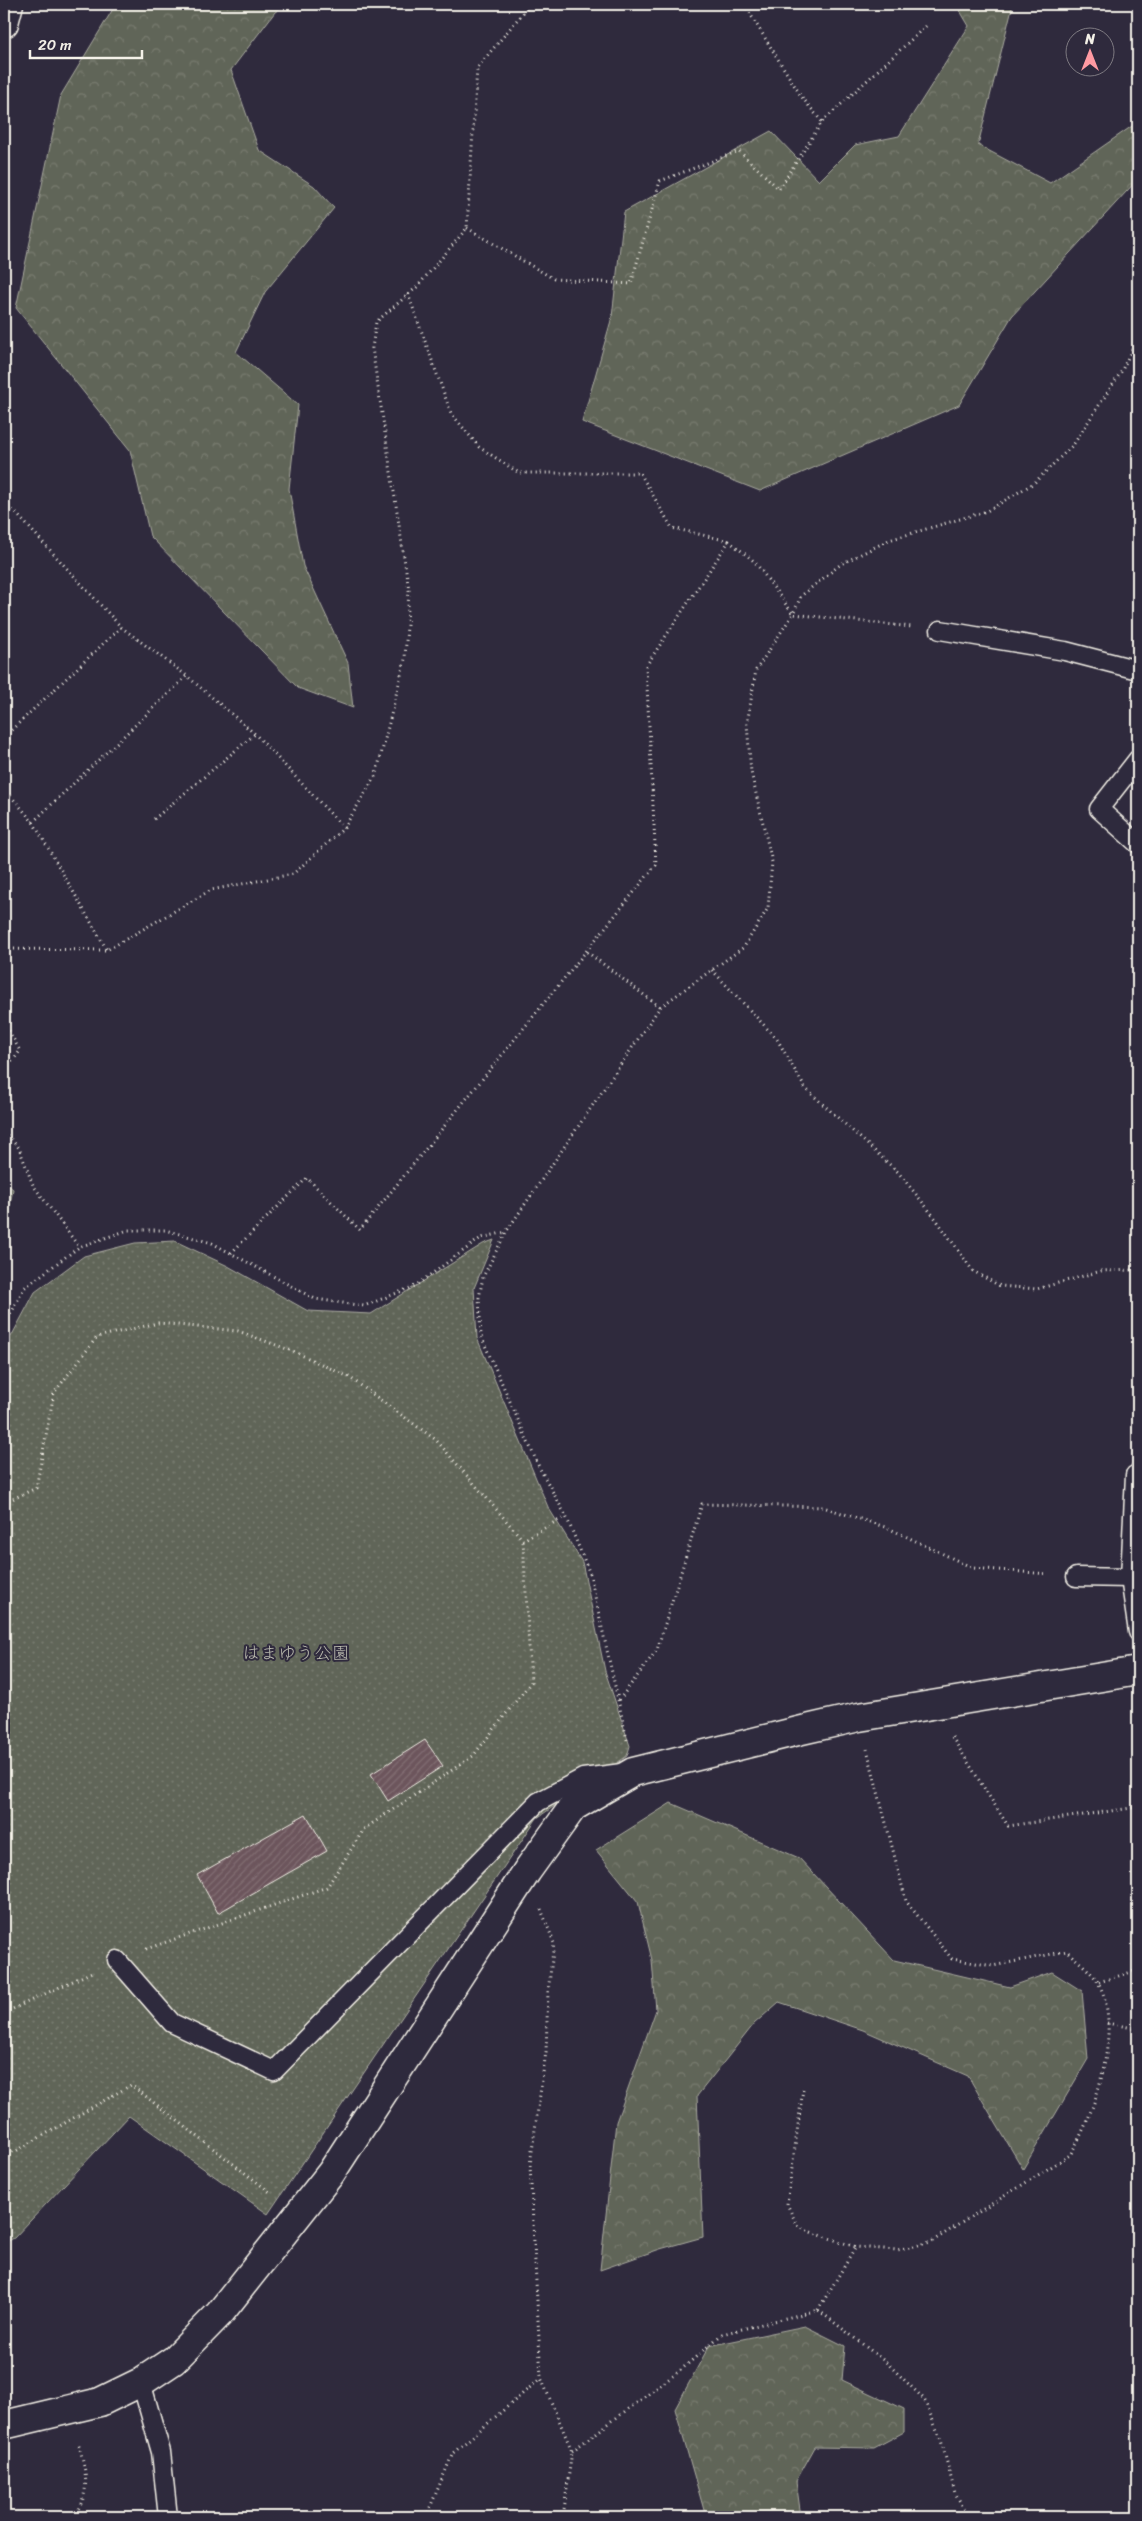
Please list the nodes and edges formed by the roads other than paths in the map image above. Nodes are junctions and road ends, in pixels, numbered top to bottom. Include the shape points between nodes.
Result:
1 (9, 4) edge
2 (4, 23) edge
3 (940, 630) road end
4 (1138, 670) edge
5 (1138, 759) edge
6 (1138, 844) edge
7 (1135, 1476) dead end
8 (1076, 1577) road end
9 (1130, 1578) junction
10 (1138, 1632) edge
11 (1138, 1671) edge
12 (633, 1772) junction
13 (117, 1960) road end
14 (141, 2382) junction
15 (4, 2425) edge
16 (168, 2517) edge

1 - 2 street
3 - 4 lane via 1065,651
5 - 6 lane via 1099,809
7 - 9 lane
8 - 9 lane
9 - 10 lane
11 - 12 street via 859,1717
12 - 13 lane via 583,1778 538,1802 274,2071 172,2022
12 - 14 street via 573,1807 527,1871 331,2173 220,2313 174,2360
14 - 15 street via 100,2402
14 - 16 lane via 161,2452

